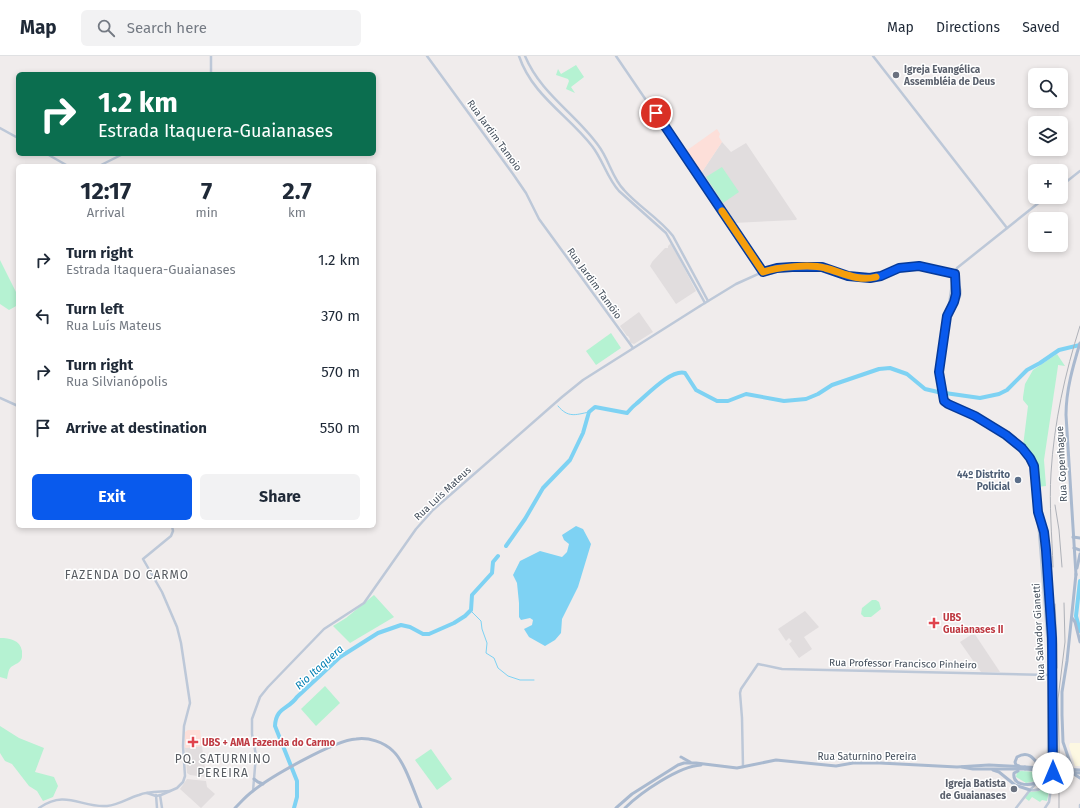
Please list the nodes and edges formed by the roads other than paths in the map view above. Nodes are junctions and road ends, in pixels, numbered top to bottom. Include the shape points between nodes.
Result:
1 (211, 56) edge
2 (427, 56) edge
3 (519, 56) edge
4 (525, 56) edge
5 (616, 56) edge
6 (874, 56) edge
7 (211, 72) edge
8 (539, 82) junction
9 (534, 85) junction
10 (0, 128) edge
11 (16, 137) edge
12 (50, 156) edge
13 (119, 156) edge
14 (603, 162) junction
15 (609, 162) junction
16 (64, 164) edge
17 (103, 164) edge
18 (1080, 171) edge
19 (1068, 180) edge
20 (1037, 204) edge
21 (545, 227) joint
22 (1007, 228) junction
23 (763, 272) junction
24 (955, 274) junction
25 (955, 282) junction
26 (956, 287) junction
27 (960, 289) junction
28 (951, 290) junction
29 (950, 295) junction
30 (708, 301) junction
31 (954, 302) junction
32 (704, 303) junction
33 (948, 315) junction
34 (1080, 343) edge
35 (633, 348) junction
36 (1078, 352) edge
37 (0, 398) edge
38 (16, 405) edge
39 (1038, 512) junction
40 (172, 528) edge
41 (1073, 536) junction
42 (1079, 538) edge
43 (1074, 542) junction
44 (1040, 548) junction
45 (1074, 548) junction
46 (1080, 550) edge
47 (1046, 551) junction
48 (1080, 554) edge
49 (1076, 576) junction
50 (1072, 618) junction
51 (1080, 642) edge
52 (1049, 675) junction
53 (681, 757) dead end
54 (692, 762) junction
55 (684, 763) junction
56 (702, 764) junction
57 (1038, 765) junction
58 (961, 767) junction
59 (743, 768) junction
60 (1024, 768) junction
61 (989, 769) junction
62 (681, 770) junction
63 (1080, 771) edge
64 (1053, 773) junction
65 (1045, 774) junction
66 (1080, 778) edge
67 (254, 779) junction
68 (1037, 783) junction
69 (263, 784) junction
70 (1030, 790) junction
71 (253, 791) junction
72 (160, 793) junction
73 (156, 794) junction
74 (625, 800) junction
75 (628, 804) junction
76 (617, 807) edge
77 (39, 808) edge
78 (157, 808) edge
79 (162, 808) edge
80 (235, 808) edge
81 (421, 808) edge
82 (624, 808) edge
83 (1016, 808) edge
84 (1045, 808) edge

1 - 7 main road
2 - 21 main road, Rua Jardim Tamoio via 513,174
3 - 9 main road
4 - 8 main road
5 - 23 main road
6 - 22 main road
8 - 9 main road
8 - 15 main road via 596,142
9 - 14 main road via 590,144
10 - 11 main road
12 - 16 main road
13 - 17 main road
14 - 15 main road
14 - 32 main road via 612,183 619,191 662,228
15 - 30 main road via 622,189 673,236
18 - 19 main road
20 - 22 main road
21 - 35 main road, Rua Jardim Tamôio
22 - 24 main road via 962,263
23 - 24 main road, Rua Luís Mateus via 777,268 822,267 848,276 870,278 899,268 919,266
23 - 30 main road, Rua Luís Mateus
24 - 25 main road
24 - 28 main road
25 - 26 main road
25 - 27 main road
26 - 27 main road
26 - 28 main road
26 - 31 main road
27 - 31 main road via 959,300
28 - 29 main road
29 - 31 main road
29 - 33 main road
30 - 32 main road, Rua Luís Mateus
31 - 33 main road
32 - 35 main road, Rua Luís Mateus
33 - 39 main road, Rua Salvador Gianetti via 939,372 944,401 984,421 1022,448 1034,468
34 - 36 main road, Rua Copenhague
35 - 67 main road, Rua Luís Mateus via 577,385 433,510 416,529 364,603 324,629 268,687 260,697 252,719 256,754
36 - 41 main road, Rua Copenhague via 1071,373 1066,405
37 - 38 main road
39 - 44 main road, Rua Salvador Gianetti
39 - 47 main road, Rua Salvador Gianetti
40 - 72 main road via 171,536 143,559 162,592 177,628 190,703 184,726 185,776 179,786
41 - 42 main road
41 - 43 main road, Rua Copenhague
42 - 43 main road
43 - 45 main road, Rua Copenhague
44 - 47 main road
44 - 52 main road, Rua Salvador Gianetti
45 - 46 main road
45 - 49 main road, Rua Copenhague
47 - 64 main road, Rua Salvador Gianetti via 1053,645
48 - 49 main road
49 - 50 main road
50 - 51 main road
50 - 66 main road via 1062,692 1063,739 1074,774
52 - 59 main road, Rua Professor Francisco Pinheiro via 782,668 758,664 740,693
52 - 65 main road, Rua Salvador Gianetti via 1048,756
53 - 54 main road
54 - 55 main road
54 - 56 main road, Rua Saturnino Pereira
55 - 62 main road
55 - 74 main road via 675,766
56 - 59 main road, Rua Saturnino Pereira
56 - 62 main road
57 - 60 main road via 1031,756 1020,755 1015,758 1015,763
57 - 65 main road
57 - 68 main road
58 - 59 main road, Rua Saturnino Pereira via 880,763 832,765 776,760
58 - 60 main road, Rua Saturnino Pereira via 990,765
58 - 61 main road, Rua Saturnino Pereira
60 - 61 main road, Rua Saturnino Pereira
60 - 63 main road, bridge
60 - 68 main road via 1014,772 1016,780 1026,785
61 - 70 main road via 999,772 1015,785
62 - 75 main road
64 - 65 main road
64 - 70 main road via 1050,781 1039,790
64 - 84 main road, Rua Salvador Gianetti via 1050,802
65 - 68 main road
67 - 69 main road
67 - 71 main road, Rua Luís Mateus
68 - 70 main road
69 - 71 main road
69 - 81 main road via 334,746 351,739 364,739 382,743 398,756
70 - 83 main road
71 - 80 main road
72 - 73 main road
72 - 79 main road
73 - 77 main road via 140,794 109,806 56,800
73 - 78 main road
74 - 75 main road
74 - 76 main road
75 - 82 main road

